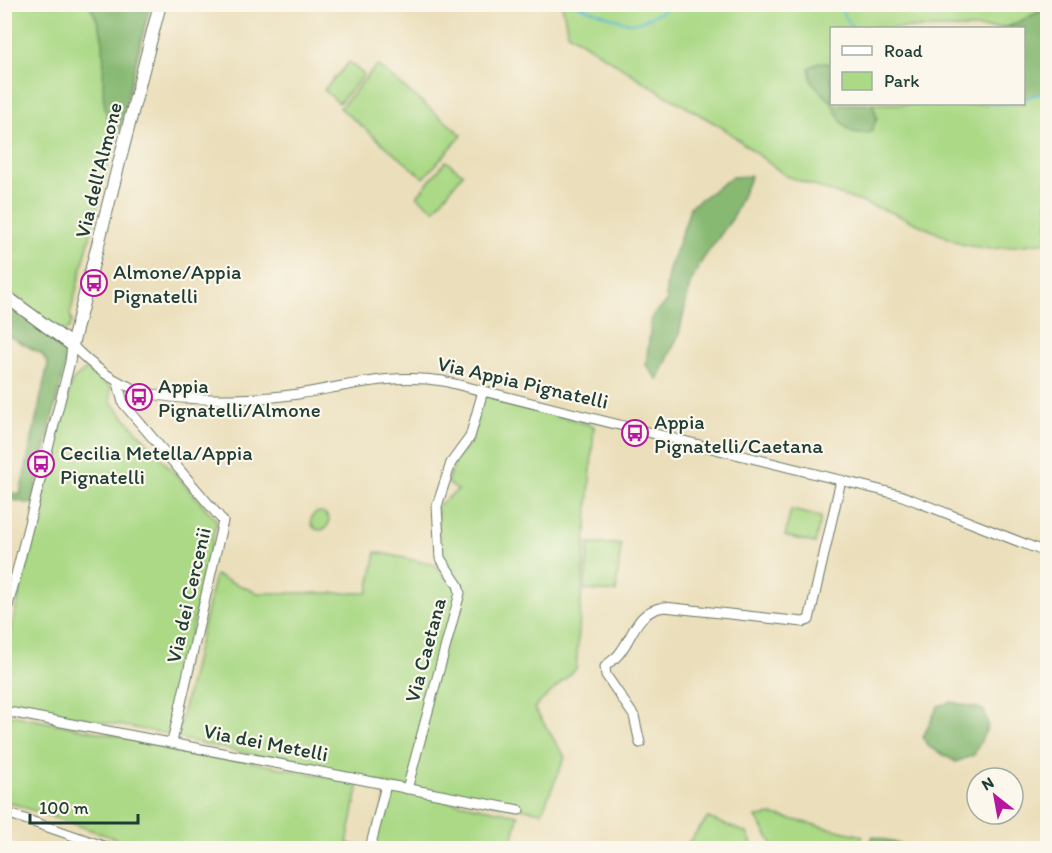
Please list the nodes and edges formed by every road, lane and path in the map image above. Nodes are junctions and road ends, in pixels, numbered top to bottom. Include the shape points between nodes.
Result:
1 (160, 4) edge
2 (4, 295) edge
3 (72, 345) junction
4 (87, 360) junction
5 (66, 378) junction
6 (118, 383) junction
7 (483, 391) junction
8 (841, 480) junction
9 (1047, 553) edge
10 (4, 621) edge
11 (4, 711) edge
12 (172, 742) junction
13 (640, 743) dead end
14 (386, 785) junction
15 (406, 789) junction
16 (519, 810) dead end
17 (4, 812) edge
18 (109, 849) edge
19 (370, 849) edge

1 - 3 main road, Via dell'Almone
2 - 3 main road, Via Appia Pignatelli
3 - 4 street, Via Appia Pignatelli
3 - 5 street
4 - 5 street
4 - 6 street, Via Appia Pignatelli
5 - 10 street
6 - 7 street, Via Appia Pignatelli via 153,396 179,400 296,394 403,377
6 - 12 street, Via dei Cercenii via 123,403 222,521
7 - 8 street, Via Appia Pignatelli
7 - 15 street, Via Caetana via 470,437 453,460 438,502 440,558 460,593
8 - 9 street, Via Appia Pignatelli via 929,504
8 - 13 street via 809,620 664,607 641,616 618,655 605,667 606,675 634,716
11 - 12 street, Via dei Metelli
12 - 14 street, Via dei Metelli
14 - 15 street, Via dei Metelli
14 - 19 street
15 - 16 street, Via dei Metelli
17 - 18 street

